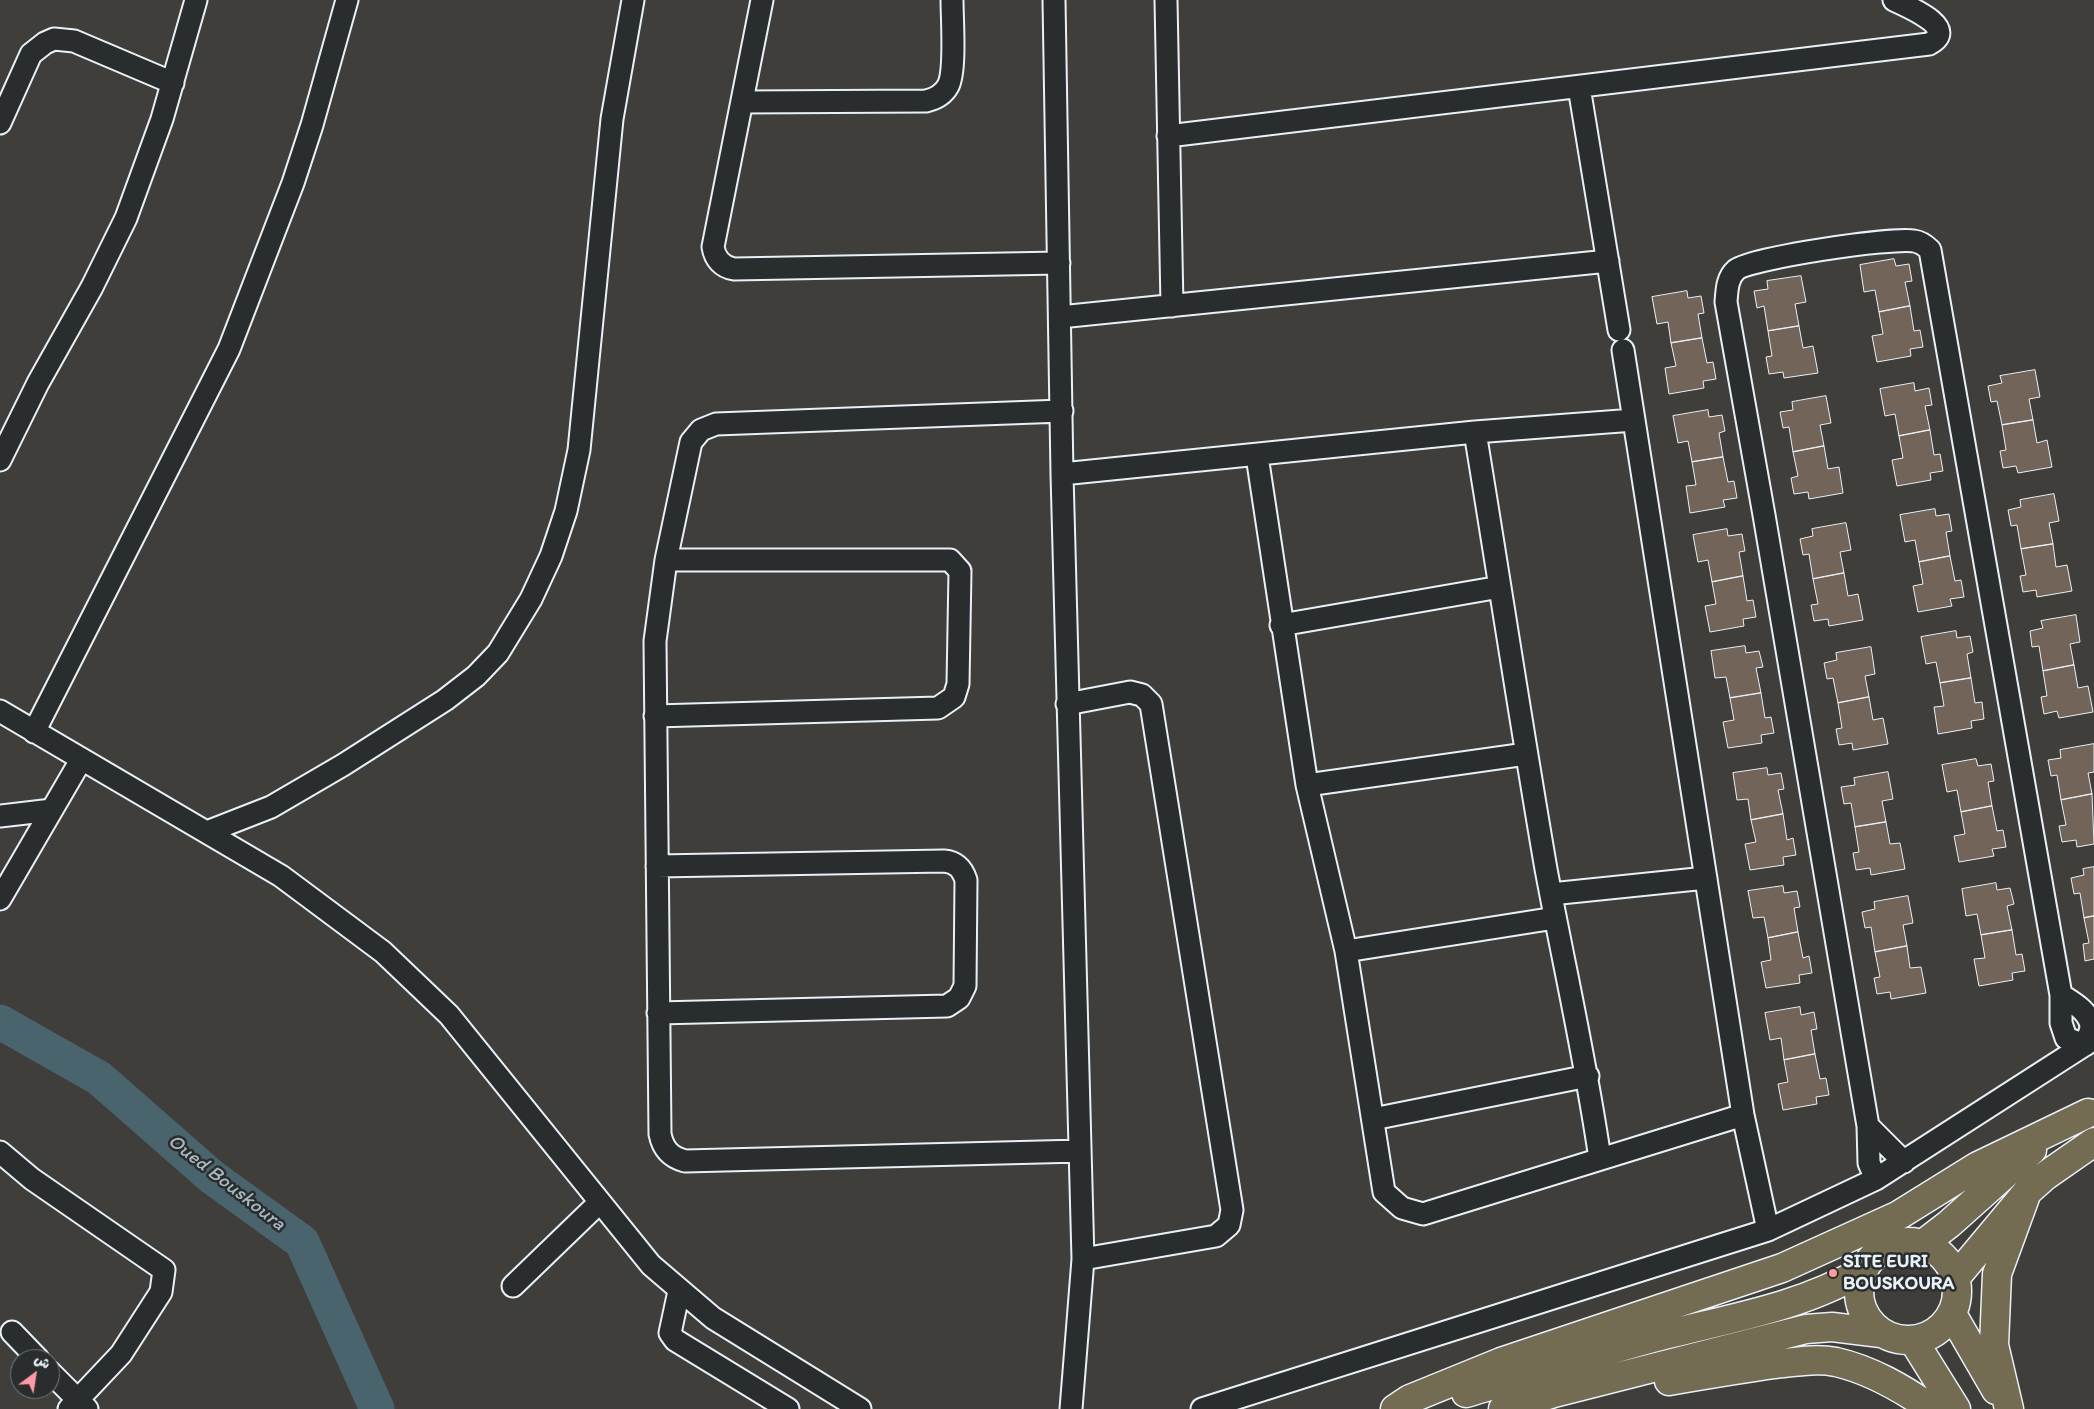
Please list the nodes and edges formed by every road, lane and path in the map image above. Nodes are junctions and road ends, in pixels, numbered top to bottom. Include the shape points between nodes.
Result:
1 (196, 0) edge
2 (347, 0) edge
3 (633, 0) edge
4 (762, 0) edge
5 (952, 0) edge
6 (1054, 0) edge
7 (1166, 0) edge
8 (1894, 0) edge
9 (173, 83) junction
10 (1579, 87) junction
11 (742, 102) junction
12 (0, 123) edge
13 (1168, 136) junction
14 (1608, 261) junction
15 (1059, 262) junction
16 (1172, 306) junction
17 (1060, 317) junction
18 (1062, 412) junction
19 (1634, 420) junction
20 (1475, 432) junction
21 (1257, 456) junction
22 (0, 460) edge
23 (1062, 474) junction
24 (666, 560) junction
25 (1500, 587) junction
26 (1281, 626) junction
27 (1068, 704) junction
28 (0, 711) edge
29 (655, 716) junction
30 (34, 732) junction
31 (1526, 754) junction
32 (81, 760) junction
33 (1307, 786) junction
34 (52, 810) junction
35 (0, 816) edge
36 (207, 832) junction
37 (657, 866) junction
38 (1706, 878) junction
39 (1551, 894) junction
40 (0, 899) edge
41 (1555, 918) junction
42 (1346, 951) junction
43 (658, 1013) junction
44 (2090, 1042) edge
45 (1588, 1076) junction
46 (2091, 1111) edge
47 (1743, 1114) junction
48 (1373, 1119) junction
49 (1868, 1126) junction
50 (2094, 1142) edge
51 (1080, 1151) junction
52 (0, 1152) edge
53 (1600, 1159) junction
54 (1904, 1162) junction
55 (1876, 1179) junction
56 (2027, 1192) junction
57 (600, 1202) junction
58 (1768, 1230) junction
59 (1923, 1244) junction
60 (1083, 1258) junction
61 (1862, 1272) junction
62 (1956, 1277) junction
63 (513, 1286) dead end
64 (679, 1291) junction
65 (1952, 1314) junction
66 (12, 1332) dead end
67 (1882, 1332) junction
68 (1913, 1340) junction
69 (28, 1349) edge
70 (60, 1385) edge
71 (77, 1406) edge
72 (788, 1409) edge
73 (860, 1409) edge
74 (1071, 1409) edge
75 (1202, 1409) edge
76 (1395, 1409) edge
77 (1414, 1409) edge
78 (1503, 1409) edge
79 (1568, 1409) edge
80 (1932, 1409) edge
81 (1956, 1409) edge
82 (2008, 1409) edge

1 - 9 street
2 - 30 street via 293,183 229,349
3 - 36 street via 612,119 579,450 552,556 531,599 498,653 476,676 445,700 272,807
4 - 11 street
5 - 11 street via 951,80 942,94 934,99
6 - 15 street
7 - 13 street
8 - 10 street via 1936,23 1939,31 1936,40 1930,44
9 - 12 street via 74,41 54,40 32,54
9 - 22 street via 152,152 126,218
10 - 13 street
10 - 14 street
11 - 15 street via 713,247 717,260 728,268
13 - 16 street
14 - 16 street
14 - 19 street
15 - 17 street
16 - 17 street
17 - 18 street
18 - 23 street
18 - 24 street via 708,426 691,442
19 - 20 street
19 - 38 street
20 - 21 street
20 - 25 street
21 - 23 street
21 - 26 street
23 - 27 street
24 - 29 street via 655,641
24 - 29 street via 950,560 960,571 958,684 954,697 938,708
25 - 26 street
25 - 31 street
26 - 33 street
27 - 51 street
27 - 60 street via 1130,692 1142,695 1152,704 1232,1210 1229,1225 1216,1236
28 - 30 street
29 - 37 street
30 - 32 street
31 - 33 street
31 - 39 street
32 - 34 street
32 - 36 street
33 - 42 street
34 - 35 street
34 - 40 street
36 - 57 street via 281,876 326,908 416,982 479,1051
37 - 43 street
37 - 43 street via 944,861 960,868 966,880 965,986 959,998 947,1006
38 - 39 street
38 - 47 street
39 - 41 street
41 - 42 street
41 - 45 street
42 - 48 street
43 - 51 street via 660,1134 666,1150 677,1159
44 - 49 street via 2066,1038 2061,1023 2061,994 1930,250 1924,244 1901,240 1744,265 1727,284 1726,302
44 - 54 street
45 - 48 street
45 - 53 street
46 - 59 main road via 2035,1148
46 - 76 main road via 1978,1166 1898,1215 1782,1268 1501,1362 1410,1399
47 - 53 street
47 - 58 street
48 - 53 street via 1384,1192 1402,1208 1423,1214
49 - 54 street
49 - 55 street via 1869,1163
50 - 56 main road
51 - 60 street
52 - 71 street via 32,1179 164,1270 161,1292 121,1354
54 - 55 street
55 - 58 street
56 - 62 main road
56 - 82 main road via 1997,1274 1994,1345
57 - 63 street
57 - 64 street via 651,1265
58 - 75 street
59 - 61 main road via 1905,1241 1887,1246 1873,1256
59 - 62 main road via 1944,1256
60 - 74 street
61 - 67 main road via 1859,1290 1862,1308 1872,1324
61 - 77 main road via 1796,1301 1648,1339
62 - 65 main road via 1958,1294
64 - 72 street via 670,1333 675,1340
64 - 73 street via 713,1318
65 - 68 main road via 1929,1336
65 - 82 main road
66 - 69 street
67 - 68 main road via 1896,1339
67 - 78 main road via 1832,1327 1806,1329
68 - 81 main road
70 - 71 street
79 - 80 main road via 1660,1383 1807,1360 1835,1362 1878,1376

